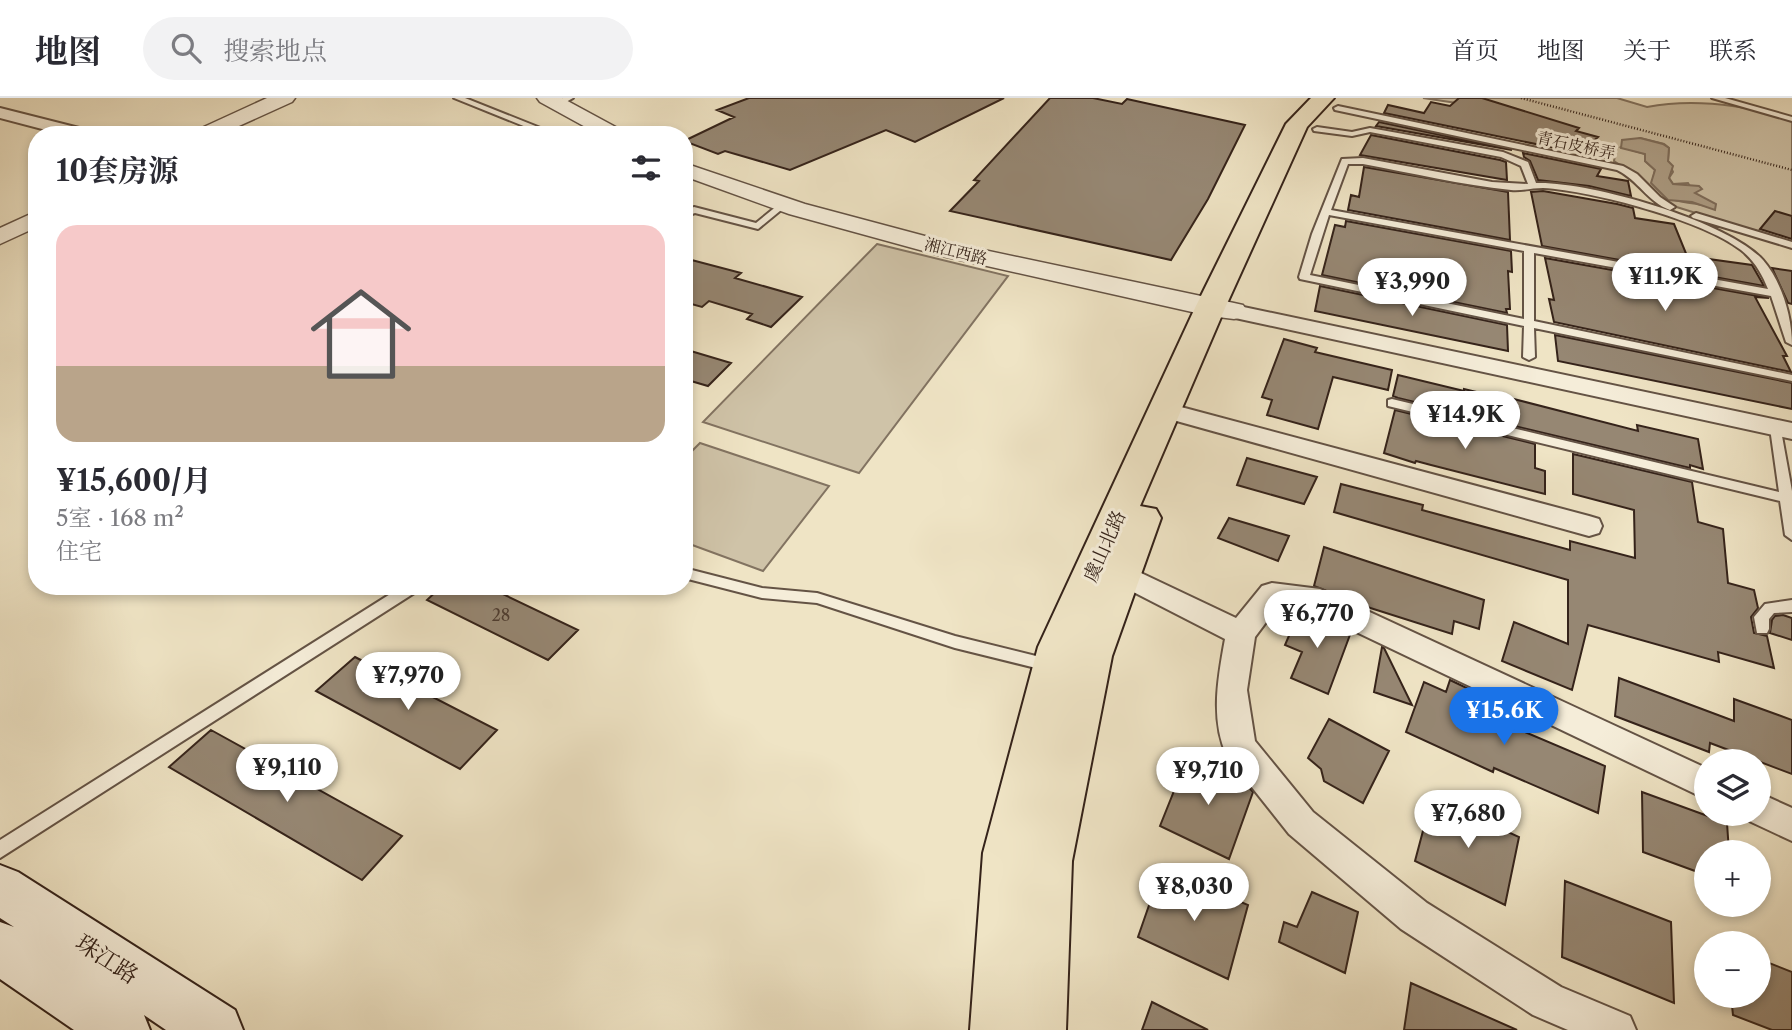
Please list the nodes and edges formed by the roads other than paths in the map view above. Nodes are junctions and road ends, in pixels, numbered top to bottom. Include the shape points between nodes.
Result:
1 (272, 98) edge
2 (285, 98) edge
3 (458, 98) edge
4 (1716, 98) edge
5 (557, 100) edge
6 (1332, 109) edge
7 (0, 113) edge
8 (1792, 119) edge
9 (50, 126) edge
10 (211, 126) edge
11 (220, 126) edge
12 (531, 126) edge
13 (601, 126) edge
14 (1370, 130) junction
15 (693, 173) edge
16 (1533, 186) junction
17 (783, 204) junction
18 (693, 210) edge
19 (1325, 212) junction
20 (28, 219) edge
21 (28, 220) edge
22 (0, 231) edge
23 (0, 237) edge
24 (1792, 245) edge
25 (1529, 250) junction
26 (1774, 293) junction
27 (1222, 309) junction
28 (1528, 324) junction
29 (1792, 341) edge
30 (1529, 357) dead end
31 (1792, 378) edge
32 (1392, 403) dead end
33 (1181, 415) junction
34 (1784, 430) edge
35 (1786, 498) junction
36 (1588, 526) dead end
37 (1792, 535) edge
38 (1122, 574) junction
39 (693, 575) edge
40 (400, 595) edge
41 (1792, 606) edge
42 (1762, 629) dead end
43 (1241, 634) junction
44 (1055, 666) junction
45 (1694, 778) edge
46 (1771, 815) edge
47 (1792, 825) edge
48 (0, 850) edge
49 (0, 889) edge
50 (0, 948) edge
51 (122, 1030) edge
52 (215, 1030) edge
53 (998, 1030) edge
54 (1038, 1030) edge
55 (1616, 1030) edge

1 - 10 street
2 - 11 street
3 - 12 lane
4 - 8 lane
5 - 13 street
6 - 14 lane via 1366,123
6 - 14 lane via 1352,134
6 - 24 lane, 青石皮桥弄 via 1620,169 1634,175 1663,205
6 - 27 main road, 虞山北路 via 1297,124
7 - 9 street
14 - 16 lane via 1517,159 1525,164
15 - 17 street, 湘江西路
16 - 19 lane via 1512,187 1351,160 1345,161
16 - 26 lane via 1642,205 1724,236 1759,262
17 - 18 lane via 758,226
17 - 27 street, 湘江西路 via 947,250
19 - 25 lane
19 - 28 lane via 1304,277
20 - 22 street
21 - 23 street
25 - 26 lane
25 - 28 lane
26 - 29 lane
27 - 33 main road, 虞山北路
27 - 34 street
27 - 44 main road, 虞山北路 via 1059,647
28 - 30 lane
28 - 31 lane
32 - 35 lane
33 - 36 street
33 - 38 main road, 虞山北路
34 - 35 lane
35 - 37 lane
38 - 43 street
38 - 54 main road, 虞山北路 via 1091,656 1047,861
39 - 44 lane via 762,593 817,598 955,642
40 - 48 lane
41 - 42 lane via 1770,608 1761,617
43 - 45 street via 1272,594 1310,597
43 - 55 street via 1231,690 1239,746 1301,823 1414,916 1547,1001
44 - 53 main road, 虞山北路 via 1008,853
46 - 47 street
49 - 52 main road, 珠江路
50 - 51 main road

